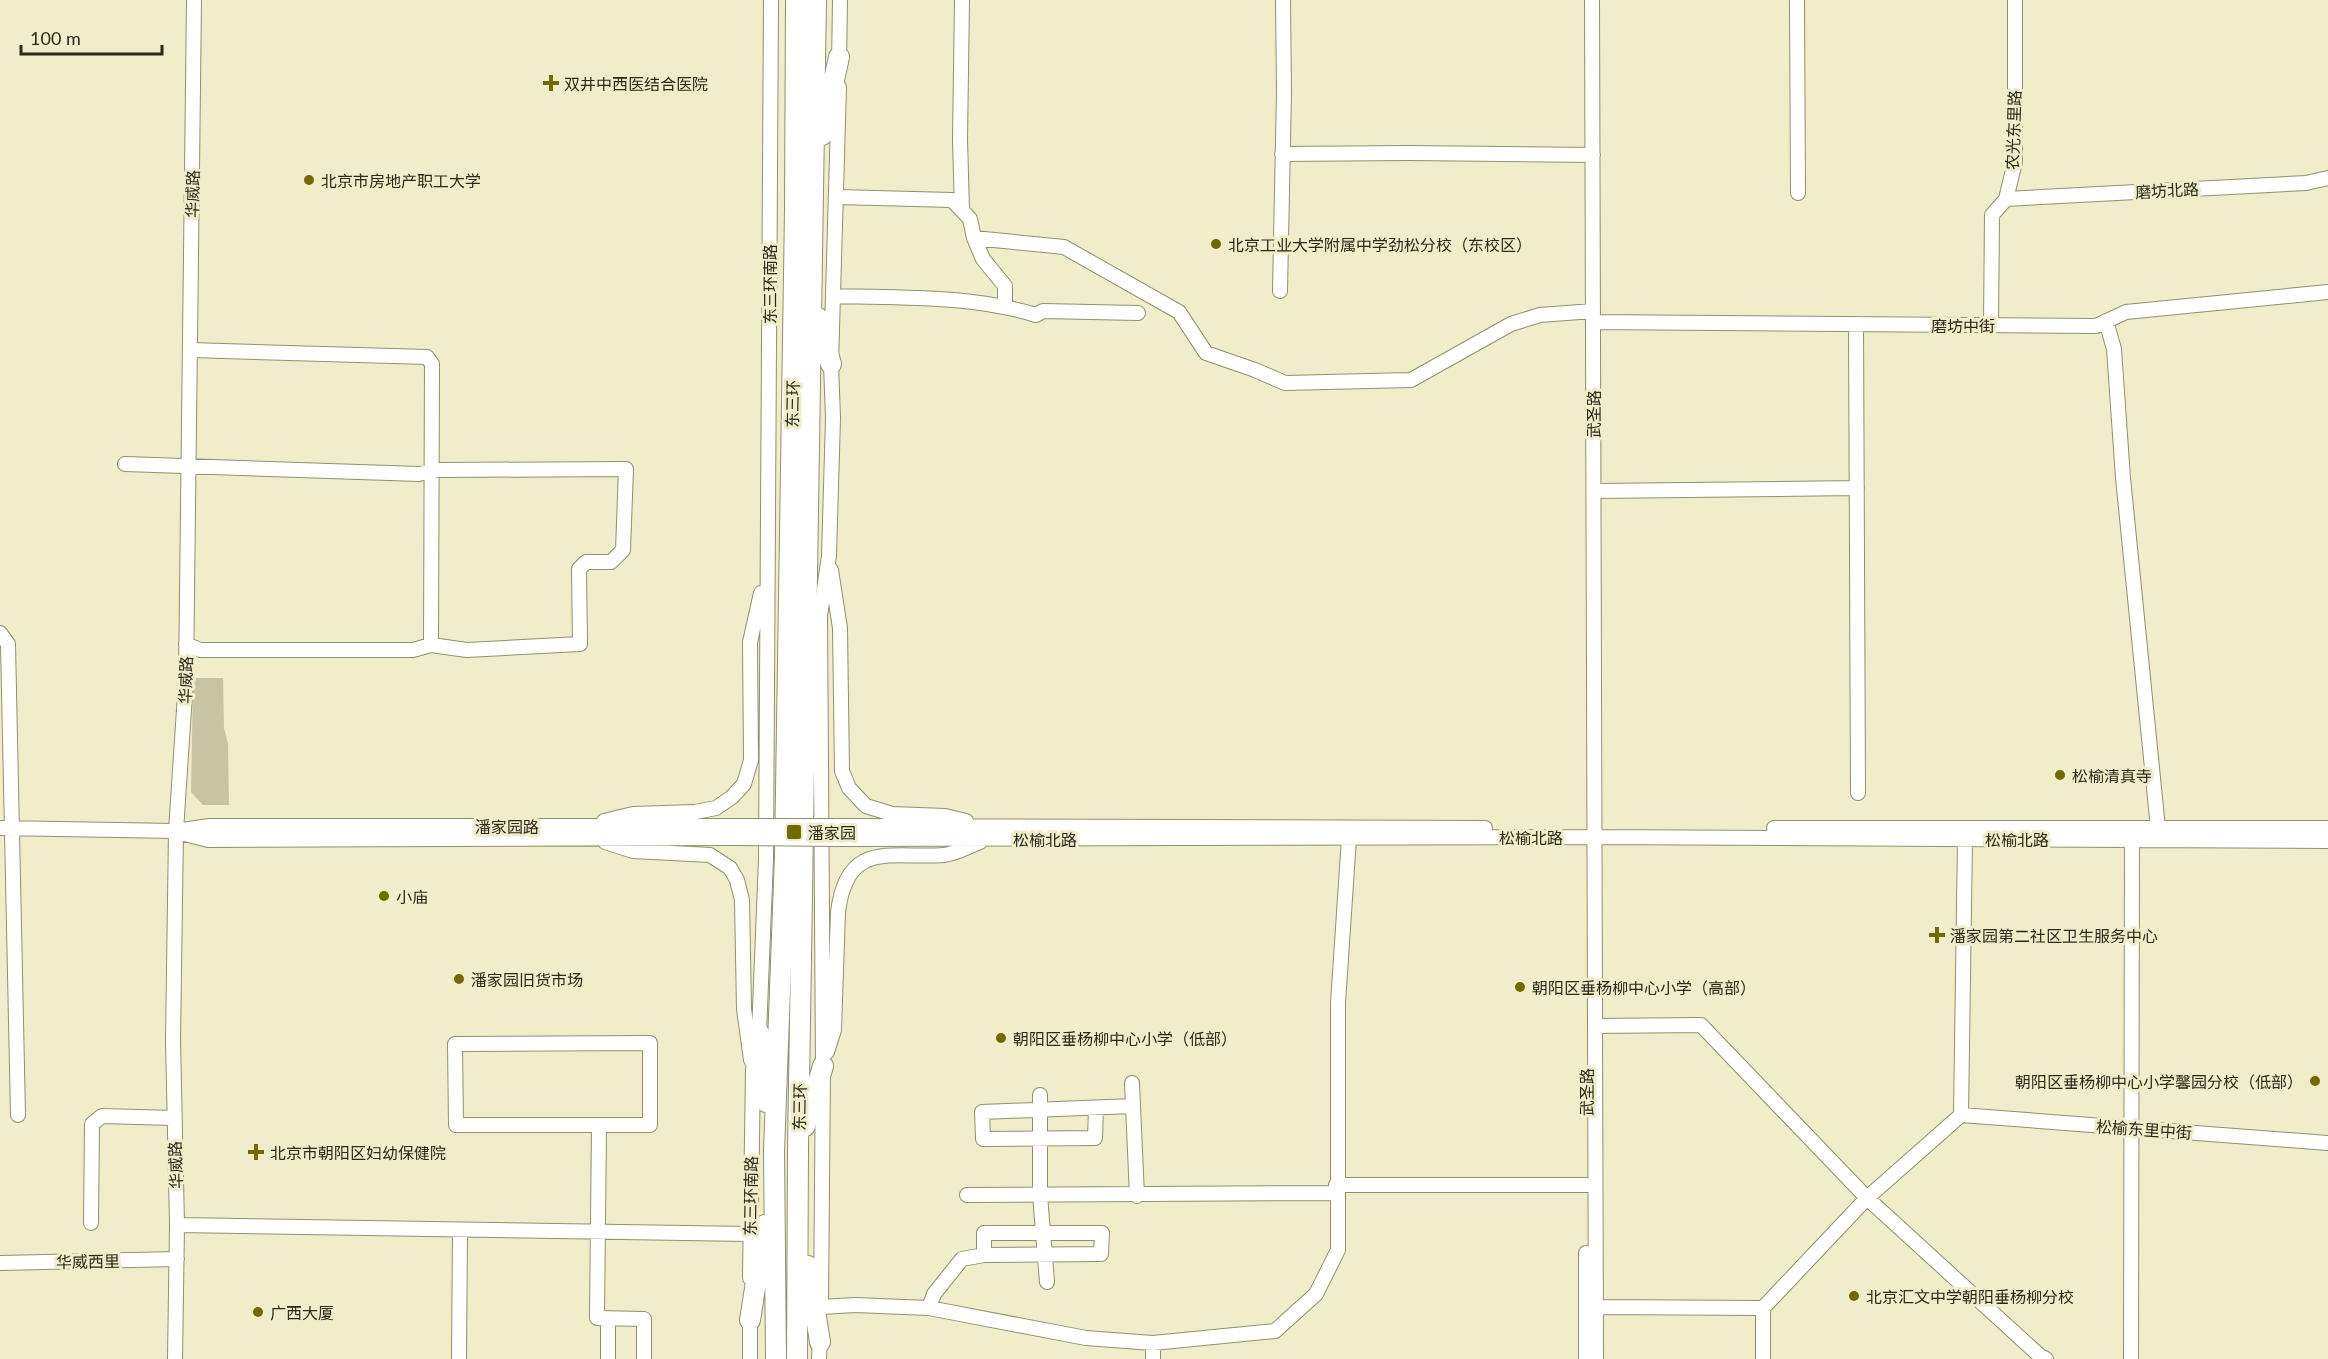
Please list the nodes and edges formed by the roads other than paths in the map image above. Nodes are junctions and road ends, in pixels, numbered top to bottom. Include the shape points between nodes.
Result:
1 (194, 0) edge
2 (769, 0) edge
3 (794, 0) edge
4 (816, 0) edge
5 (840, 0) edge
6 (962, 0) edge
7 (1283, 0) edge
8 (1592, 0) edge
9 (1797, 0) edge
10 (2015, 0) edge
11 (839, 57) junction
12 (1282, 154) junction
13 (1593, 155) junction
14 (813, 176) junction
15 (2328, 178) edge
16 (1798, 193) dead end
17 (837, 197) junction
18 (2006, 199) junction
19 (962, 210) junction
20 (974, 238) junction
21 (1280, 291) dead end
22 (2328, 292) edge
23 (812, 295) junction
24 (833, 296) junction
25 (1005, 305) junction
26 (1138, 313) dead end
27 (1593, 317) junction
28 (2106, 321) junction
29 (1856, 324) junction
30 (1991, 325) junction
31 (190, 350) junction
32 (831, 364) junction
33 (125, 465) dead end
34 (188, 466) junction
35 (430, 472) junction
36 (1857, 488) junction
37 (1594, 491) junction
38 (829, 556) junction
39 (766, 567) junction
40 (0, 633) edge
41 (186, 644) junction
42 (431, 645) junction
43 (1858, 793) dead end
44 (795, 809) junction
45 (582, 826) junction
46 (6, 828) edge
47 (2158, 828) junction
48 (2328, 828) edge
49 (176, 831) junction
50 (734, 832) junction
51 (988, 833) junction
52 (1592, 834) junction
53 (2132, 834) junction
54 (591, 838) junction
55 (1349, 838) junction
56 (1965, 838) junction
57 (2328, 841) edge
58 (794, 855) junction
59 (1595, 1026) junction
60 (759, 1033) junction
61 (823, 1065) junction
62 (753, 1069) junction
63 (1132, 1083) dead end
64 (1040, 1102) junction
65 (1133, 1106) junction
66 (1096, 1108) junction
67 (18, 1115) dead end
68 (1961, 1115) junction
69 (174, 1118) junction
70 (598, 1125) junction
71 (2130, 1128) junction
72 (1040, 1138) junction
73 (2328, 1143) edge
74 (798, 1149) junction
75 (774, 1151) junction
76 (774, 1185) junction
77 (1586, 1185) junction
78 (1336, 1189) junction
79 (967, 1196) dead end
80 (1040, 1196) junction
81 (1137, 1196) junction
82 (1867, 1198) junction
83 (799, 1210) junction
84 (91, 1223) dead end
85 (177, 1225) junction
86 (460, 1230) junction
87 (598, 1232) junction
88 (1043, 1233) junction
89 (749, 1234) junction
90 (984, 1255) junction
91 (1045, 1255) junction
92 (177, 1259) junction
93 (0, 1263) edge
94 (1047, 1282) dead end
95 (821, 1307) junction
96 (1596, 1307) junction
97 (929, 1308) junction
98 (1763, 1308) junction
99 (608, 1319) junction
100 (750, 1320) junction
101 (1153, 1343) junction
102 (819, 1350) edge
103 (175, 1359) edge
104 (459, 1359) edge
105 (608, 1359) edge
106 (644, 1359) edge
107 (750, 1359) edge
108 (776, 1359) edge
109 (797, 1359) edge
110 (1153, 1359) edge
111 (1586, 1359) edge
112 (1596, 1359) edge
113 (1763, 1359) edge
114 (2046, 1359) edge
115 (2131, 1359) edge

1 - 31 street, 华威路
2 - 39 street, 东三环南路
3 - 44 highway, 东三环
4 - 14 highway, 东三环
5 - 11 street
6 - 19 street
7 - 12 street
8 - 13 street, 武圣路
9 - 16 street
10 - 18 street, 农光东里路 via 2015,162
11 - 14 highway
11 - 17 street
12 - 13 street
12 - 21 street
13 - 27 street, 武圣路
14 - 23 highway, 东三环
15 - 18 street, 磨坊北路 via 2306,183
17 - 19 street via 952,200
17 - 24 street
18 - 30 street, 农光东里路 via 1992,215
19 - 20 street via 970,219
20 - 25 street via 983,259 1005,286
20 - 27 street, 磨坊中街 via 1064,248 1179,312 1206,353 1285,383 1411,380 1511,324 1540,315
22 - 28 street, 磨坊中街 via 2126,312
23 - 32 highway
23 - 44 highway, 东三环
24 - 25 street via 967,300
24 - 32 street
25 - 26 street via 1036,315 1043,311
27 - 29 street, 磨坊中街
27 - 37 street, 武圣路
28 - 30 street, 磨坊中街 via 2096,326
28 - 47 street via 2114,349
29 - 30 street, 磨坊中街
29 - 36 street
31 - 34 street, 华威路
31 - 35 street via 426,357 434,373
32 - 38 street
33 - 34 street
34 - 35 street
34 - 41 street, 华威路
35 - 42 street
35 - 42 street via 626,469 623,550 611,562 586,562 579,569 580,644 467,650
36 - 37 street
36 - 43 street
37 - 52 street, 武圣路
38 - 51 street via 840,628 842,771 849,788 866,806 892,814 945,816
38 - 61 street via 820,616
39 - 45 street via 750,642 751,760 744,784 716,808 633,814
39 - 60 street, 东三环南路 via 766,859
40 - 46 street via 8,644
41 - 42 street via 200,650 413,650
41 - 49 street, 华威路
44 - 58 highway
45 - 49 street, 潘家园路 via 209,826
45 - 50 street, 潘家园路
46 - 49 street, 潘家园路
46 - 67 street
47 - 48 street, 松榆北路
47 - 53 street, 松榆北路
49 - 54 street, 潘家园路 via 208,840
49 - 69 street, 华威路
50 - 51 street, 松榆北路, bridge
50 - 54 street, 潘家园路
51 - 52 street, 松榆北路
51 - 55 street, 松榆北路
51 - 61 street via 946,855 889,854 870,858 846,879 838,912 834,1030
52 - 53 street, 松榆北路
52 - 55 street, 松榆北路
52 - 56 street, 松榆北路
52 - 59 street, 武圣路
52 - 77 street, 武圣路
53 - 56 street, 松榆北路
53 - 57 street, 松榆北路
53 - 71 street
54 - 62 street via 633,851 710,855 730,868 742,900 744,1009
55 - 78 street via 1338,1004
56 - 68 street
58 - 74 highway, 东三环
58 - 75 highway, 东三环
59 - 82 street via 1701,1025
59 - 96 street, 武圣路
60 - 62 street, 东三环南路
60 - 75 highway via 767,1133
61 - 74 highway
61 - 95 street
62 - 89 street, 东三环南路
63 - 65 street
64 - 66 street
64 - 72 street
64 - 72 street via 982,1112 983,1139
65 - 66 street
65 - 81 street
66 - 72 street via 1095,1138
68 - 71 street, 松榆东里中街
68 - 82 street
69 - 84 street via 102,1116 92,1124
69 - 85 street, 华威路
70 - 70 street via 456,1125 455,1044 650,1043 650,1125
70 - 87 street
71 - 73 street, 松榆东里中街
71 - 115 street
72 - 80 street
74 - 83 highway, 东三环
75 - 76 highway, 东三环
76 - 100 highway via 765,1213
76 - 108 highway, 东三环
77 - 78 street
77 - 111 street, 武圣路
78 - 81 street
78 - 101 street via 1338,1250 1316,1294 1275,1331
79 - 80 street
80 - 81 street
80 - 88 street
82 - 98 street
82 - 114 street
83 - 102 highway
83 - 109 highway, 东三环
85 - 86 street
85 - 92 street, 华威路
86 - 87 street
86 - 104 street
87 - 89 street
87 - 99 street via 597,1318
88 - 90 street via 984,1233
88 - 91 street
88 - 91 street via 1102,1233 1101,1254
89 - 100 street, 东三环南路
90 - 91 street
90 - 97 street via 962,1259 934,1294
91 - 94 street
92 - 93 street, 华威西里
92 - 103 street, 华威路
95 - 97 street
95 - 102 street
96 - 98 street
96 - 112 street, 武圣路
97 - 101 street via 1086,1338
98 - 113 street
99 - 105 street
99 - 106 street via 644,1319
100 - 107 street, 东三环南路
101 - 110 street

